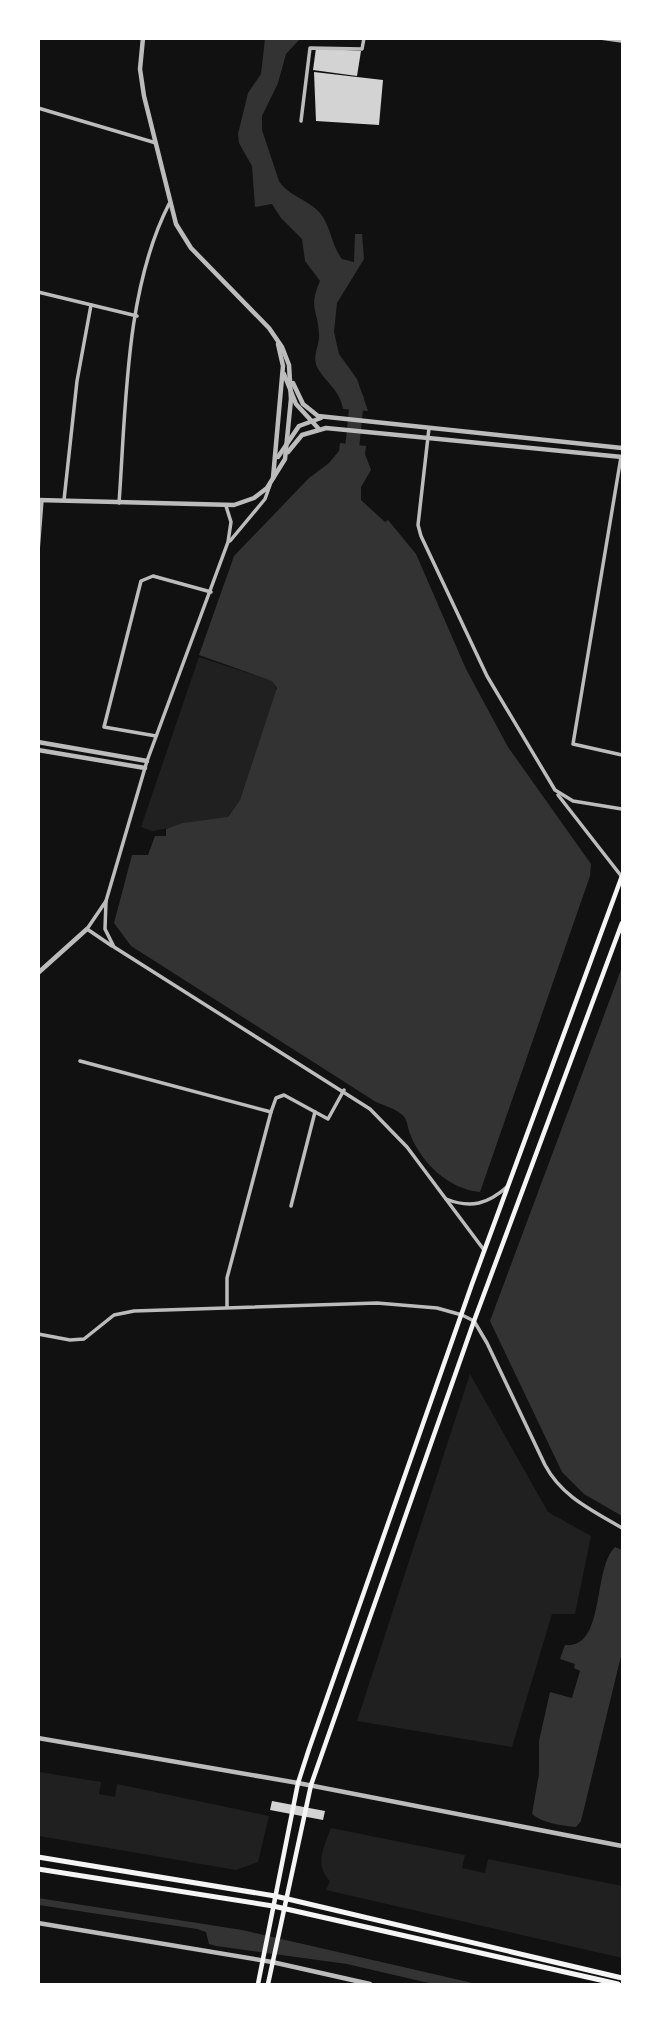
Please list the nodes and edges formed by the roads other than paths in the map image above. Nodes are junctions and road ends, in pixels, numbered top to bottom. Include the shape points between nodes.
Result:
1 (143, 38) edge
2 (364, 38) edge
3 (600, 38) edge
4 (622, 41) edge
5 (38, 108) edge
6 (301, 121) dead end
7 (156, 143) junction
8 (169, 204) junction
9 (38, 292) edge
10 (91, 305) junction
11 (137, 316) junction
12 (276, 340) junction
13 (283, 366) junction
14 (290, 374) junction
15 (291, 395) junction
16 (326, 417) junction
17 (310, 421) junction
18 (318, 428) junction
19 (429, 428) junction
20 (428, 437) junction
21 (288, 440) junction
22 (622, 447) edge
23 (622, 457) edge
24 (285, 459) junction
25 (276, 460) junction
26 (271, 483) junction
27 (41, 500) edge
28 (64, 501) junction
29 (119, 503) junction
30 (226, 506) junction
31 (228, 542) junction
32 (38, 551) edge
33 (211, 592) junction
34 (156, 736) junction
35 (38, 742) edge
36 (38, 750) edge
37 (622, 755) edge
38 (147, 761) junction
39 (145, 768) junction
40 (555, 790) junction
41 (622, 809) edge
42 (622, 876) edge
43 (106, 901) junction
44 (622, 923) edge
45 (87, 929) junction
46 (114, 947) junction
47 (38, 973) edge
48 (80, 1061) dead end
49 (344, 1090) junction
50 (271, 1112) junction
51 (315, 1112) junction
52 (509, 1185) junction
53 (444, 1198) junction
54 (291, 1206) dead end
55 (485, 1251) junction
56 (227, 1308) junction
57 (462, 1315) junction
58 (474, 1321) junction
59 (38, 1334) edge
60 (622, 1528) edge
61 (38, 1738) edge
62 (298, 1783) junction
63 (311, 1786) junction
64 (622, 1846) edge
65 (38, 1857) edge
66 (38, 1869) edge
67 (275, 1896) junction
68 (285, 1898) junction
69 (274, 1906) junction
70 (283, 1909) junction
71 (38, 1923) edge
72 (263, 1958) junction
73 (272, 1959) junction
74 (622, 1978) edge
75 (258, 1984) edge
76 (268, 1984) edge
77 (370, 1984) edge
78 (618, 1984) edge

1 - 7 street via 142,87
2 - 6 street via 362,49 310,48
3 - 4 street
5 - 7 street
7 - 8 street
8 - 11 street via 153,236
8 - 12 street via 191,248
9 - 10 street
10 - 11 street
10 - 28 street
11 - 29 street
12 - 13 street
12 - 14 street via 287,356
13 - 15 street
13 - 25 street
14 - 15 street
14 - 16 street via 303,404
15 - 17 street
15 - 21 street
16 - 17 street
16 - 19 street
17 - 18 street
17 - 21 street
18 - 20 street
18 - 24 street via 297,439
19 - 20 street
19 - 22 street
20 - 23 street
20 - 40 street via 418,525 421,536 487,676
21 - 24 street
21 - 25 street
23 - 37 street via 573,744
24 - 26 street
25 - 26 street
26 - 30 street via 254,498
26 - 31 street via 265,499
27 - 28 street
27 - 32 street
28 - 29 street
29 - 30 street
30 - 31 street via 231,522
31 - 33 street
33 - 34 street
33 - 34 street via 153,576 141,581 104,727
34 - 38 street
35 - 38 street
36 - 39 street
38 - 39 street
39 - 43 street
40 - 41 street via 573,801
40 - 42 street
42 - 52 main road
43 - 45 street
43 - 46 street via 105,929
44 - 58 main road
45 - 46 street
45 - 47 street
46 - 49 street
48 - 50 street
49 - 51 street via 328,1119
49 - 53 street via 394,1130
50 - 51 street via 276,1098 285,1095
50 - 56 street via 227,1278
51 - 54 street
52 - 53 street via 480,1204
52 - 55 main road
53 - 55 street
55 - 57 main road
56 - 57 street via 377,1303
56 - 59 street via 123,1312 79,1340
57 - 58 street
57 - 62 main road
58 - 60 street via 552,1477 573,1500
58 - 63 main road
61 - 62 street
62 - 63 street
62 - 67 main road
63 - 64 street
63 - 68 main road
65 - 67 main road
66 - 69 main road
67 - 68 main road
67 - 69 main road
68 - 70 main road
68 - 74 main road
69 - 70 main road
69 - 72 main road
70 - 73 main road
70 - 78 main road
71 - 72 street
72 - 73 street
72 - 75 main road
73 - 76 main road
73 - 77 street

